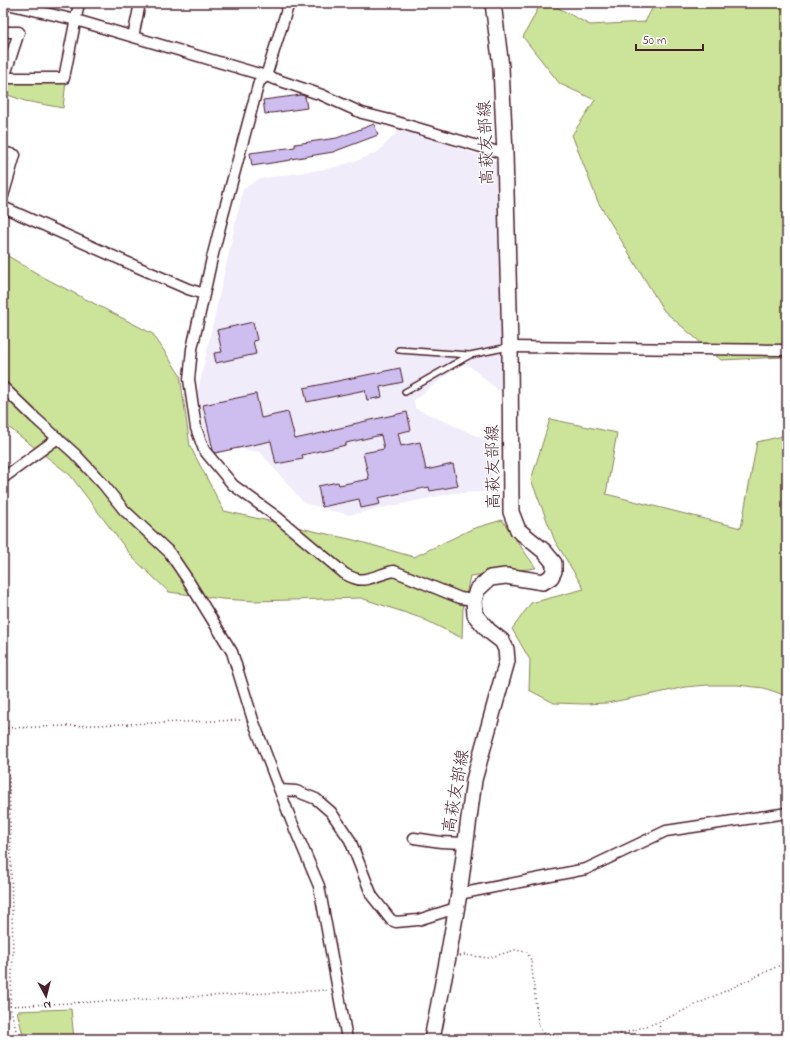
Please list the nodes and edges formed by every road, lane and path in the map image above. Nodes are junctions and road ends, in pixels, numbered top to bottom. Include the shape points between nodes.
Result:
1 (3, 3) edge
2 (79, 3) edge
3 (289, 3) edge
4 (493, 3) edge
5 (142, 4) edge
6 (76, 20) junction
7 (3, 32) edge
8 (133, 37) junction
9 (266, 76) junction
10 (4, 78) edge
11 (3, 152) edge
12 (505, 154) junction
13 (3, 196) edge
14 (3, 207) edge
15 (204, 294) junction
16 (510, 347) junction
17 (399, 350) dead end
18 (784, 351) edge
19 (470, 355) junction
20 (3, 387) edge
21 (405, 392) dead end
22 (58, 438) junction
23 (3, 478) edge
24 (474, 600) junction
25 (3, 682) edge
26 (253, 720) junction
27 (6, 728) junction
28 (280, 790) junction
29 (787, 813) edge
30 (414, 838) dead end
31 (465, 843) junction
32 (457, 901) junction
33 (448, 957) junction
34 (787, 962) edge
35 (337, 990) junction
36 (10, 1006) junction
37 (659, 1022) junction
38 (18, 1039) edge
39 (347, 1039) edge
40 (432, 1039) edge
41 (546, 1039) edge
42 (605, 1039) edge
43 (661, 1039) edge

1 - 6 street
2 - 6 street
3 - 9 street
4 - 12 main road, 高萩友部線 via 502,67
5 - 8 street
6 - 8 street
6 - 10 street via 64,78
7 - 10 street via 18,32
8 - 9 street
9 - 12 street via 322,94 362,113
9 - 15 street via 259,82
11 - 13 street via 15,155
12 - 16 main road, 高萩友部線
14 - 15 street
15 - 24 street via 192,349 189,379 196,428 204,450 233,485 277,517 345,574 364,580 394,571 460,598
16 - 18 street
16 - 19 lane
16 - 24 main road, 高萩友部線 via 510,512 518,530 544,551 554,563 554,571 543,582 506,576 490,578 477,590
17 - 19 lane
19 - 21 lane
20 - 22 street
22 - 23 street
22 - 26 street via 124,510 169,552 232,652
24 - 31 main road, 高萩友部線 via 475,615 502,641 506,649 506,661 474,780
25 - 27 path
26 - 27 path
26 - 28 street
27 - 36 path via 13,957
28 - 32 street via 296,791 316,798 331,812 350,840 372,896 391,920 418,920
28 - 35 street via 319,886
29 - 32 street via 666,831 586,869
30 - 31 street
31 - 32 main road, 高萩友部線
32 - 33 main road, 高萩友部線
33 - 40 main road, 高萩友部線
33 - 41 path via 464,955 488,958 515,950 527,952 531,960 538,1024
34 - 37 path
35 - 36 path
35 - 39 street
36 - 38 path
37 - 42 path
37 - 43 path

